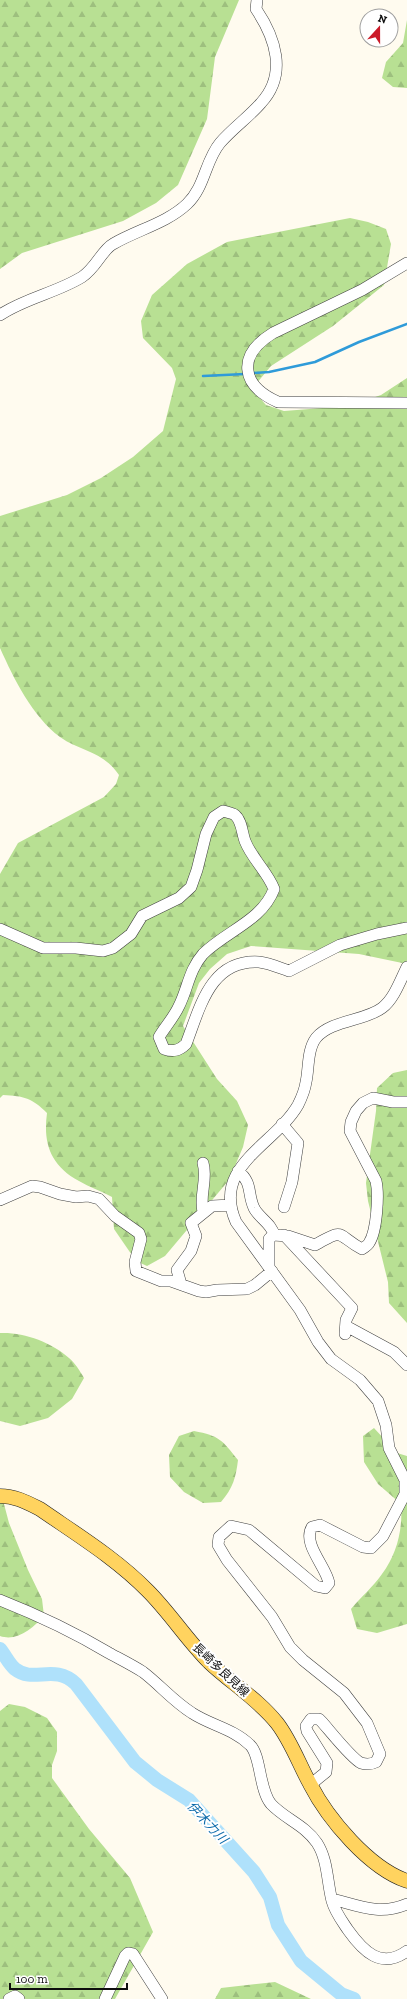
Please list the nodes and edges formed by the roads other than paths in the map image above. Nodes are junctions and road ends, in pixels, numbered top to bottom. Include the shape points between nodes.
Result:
1 (257, 0) edge
2 (407, 263) edge
3 (0, 315) edge
4 (407, 403) edge
5 (407, 928) edge
6 (0, 929) edge
7 (407, 968) edge
8 (407, 1102) edge
9 (282, 1124) junction
10 (203, 1163) dead end
11 (238, 1172) junction
12 (0, 1200) edge
13 (231, 1205) junction
14 (284, 1207) dead end
15 (203, 1212) junction
16 (279, 1235) junction
17 (271, 1269) junction
18 (181, 1284) junction
19 (407, 1365) edge
20 (0, 1496) edge
21 (0, 1600) edge
22 (310, 1785) junction
23 (407, 1881) edge
24 (333, 1902) junction
25 (407, 1904) edge
26 (407, 1951) edge
27 (9, 1999) edge
28 (19, 1999) edge
29 (105, 1999) edge
30 (162, 1999) edge

1 - 3 street via 256,9 274,42 276,76 269,94 216,149 197,192 174,214 111,245 94,268 82,277 12,307
2 - 4 street via 362,290 260,341 248,359 248,367 250,379 255,387 263,395 278,402
5 - 6 street via 340,944 289,971 261,962 247,962 235,966 220,974 207,991 186,1044 181,1049 171,1052 164,1049 159,1037 179,1007 194,966 203,954 265,907 274,889 245,841 242,826 235,815 223,811 214,817 206,834 191,888 179,898 142,916 131,934 113,948 103,951 43,948
7 - 9 street via 391,998 381,1009 328,1029 315,1039 309,1057 306,1083 298,1105
8 - 16 street via 373,1098 363,1103 351,1122 350,1132 378,1189 373,1233 369,1244 362,1249 338,1234 315,1245
9 - 11 street
9 - 14 street via 298,1143 292,1182
10 - 15 street via 206,1171 201,1201
11 - 13 street via 230,1191
11 - 16 street via 249,1184 253,1206 258,1215
12 - 18 street via 32,1186 60,1194 99,1199 115,1216 139,1233 141,1239 135,1262 136,1271 161,1281
13 - 15 street via 212,1206
13 - 17 street via 236,1222
15 - 18 street via 191,1223 196,1236 191,1251 177,1270
16 - 17 street via 269,1239
16 - 19 street via 352,1308 346,1320 345,1330 394,1352
17 - 18 street via 255,1285 247,1289 206,1292
17 - 22 street via 331,1359 369,1388 378,1401 386,1425 389,1448 405,1480 405,1494 397,1511 383,1536 371,1548 363,1547 320,1525 312,1527 309,1532 310,1543 328,1574 329,1583 325,1588 316,1586 249,1530 231,1526 219,1538 218,1545 227,1560 272,1618 290,1647 344,1693 367,1723 380,1754 376,1762 361,1763 319,1719 311,1719 306,1726 307,1731 327,1763 326,1772
20 - 22 main road, 長崎多良見線 via 23,1500 40,1509 139,1581 208,1661 277,1723
21 - 24 street via 65,1628 122,1660 142,1672 192,1713 231,1732 250,1745 270,1803 306,1830 318,1844 327,1870
22 - 23 main road, 長崎多良見線 via 326,1811 356,1845 377,1864
24 - 25 street via 336,1900 375,1911
24 - 26 street via 340,1918 367,1952 380,1958 391,1958
27 - 28 street via 15,1996
29 - 30 street via 128,1953 133,1954

